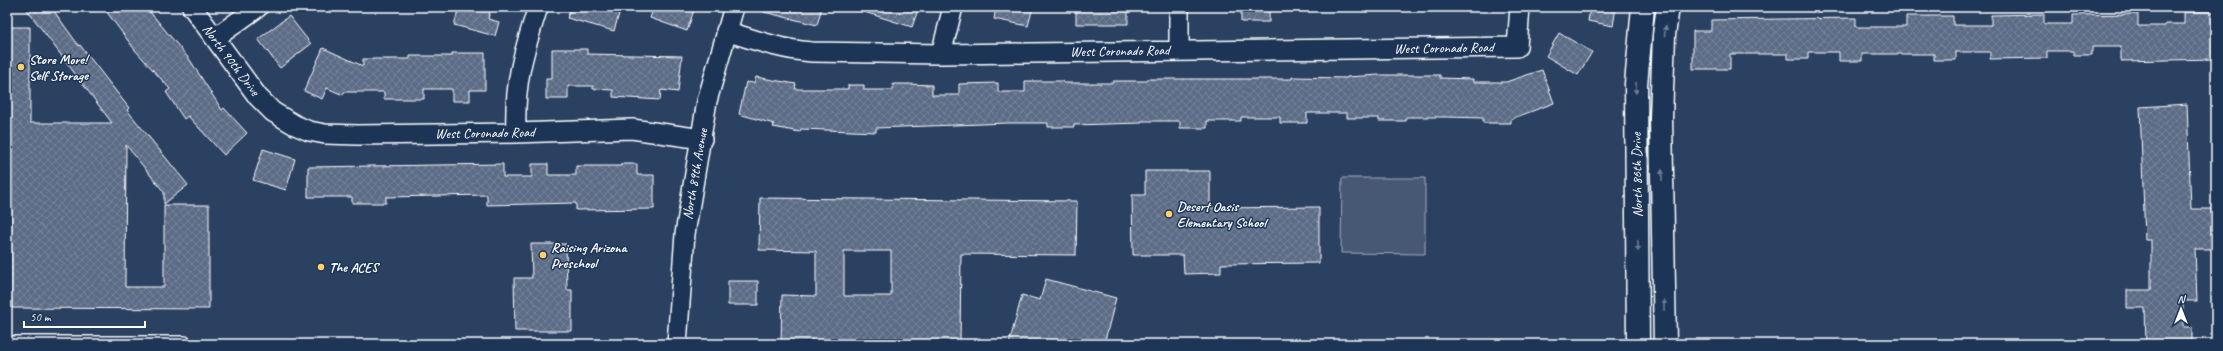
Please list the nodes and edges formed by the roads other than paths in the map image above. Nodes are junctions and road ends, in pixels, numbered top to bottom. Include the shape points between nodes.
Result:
1 (192, 7) edge
2 (258, 7) edge
3 (538, 7) edge
4 (734, 7) edge
5 (952, 7) edge
6 (1179, 7) edge
7 (1520, 7) edge
8 (1643, 7) edge
9 (1668, 7) edge
10 (726, 31) junction
11 (215, 38) junction
12 (1179, 50) junction
13 (941, 54) junction
14 (1638, 56) junction
15 (1663, 58) junction
16 (273, 112) joint
17 (516, 133) junction
18 (702, 139) junction
19 (7, 342) edge
20 (185, 344) edge
21 (676, 344) edge
22 (1638, 344) edge
23 (1664, 344) edge

1 - 11 street, North 90th Drive
2 - 11 street
3 - 17 street via 517,81
4 - 10 street, North 89th Avenue
5 - 13 street
6 - 12 street
7 - 12 street, West Coronado Road via 1517,47
8 - 14 street, North 86th Drive
15 -> 9 street, North 86th Drive
10 - 13 street, West Coronado Road via 794,51
10 - 18 street, North 89th Avenue via 707,101
11 - 16 street, North 90th Drive via 258,97
12 - 13 street, West Coronado Road
14 - 15 street
14 -> 22 street, North 86th Drive
23 -> 15 street, North 86th Drive via 1661,118
16 - 17 street, West Coronado Road via 295,125 326,134
17 - 18 street, West Coronado Road via 632,129
18 - 21 street, North 89th Avenue via 685,234
19 - 20 lane

